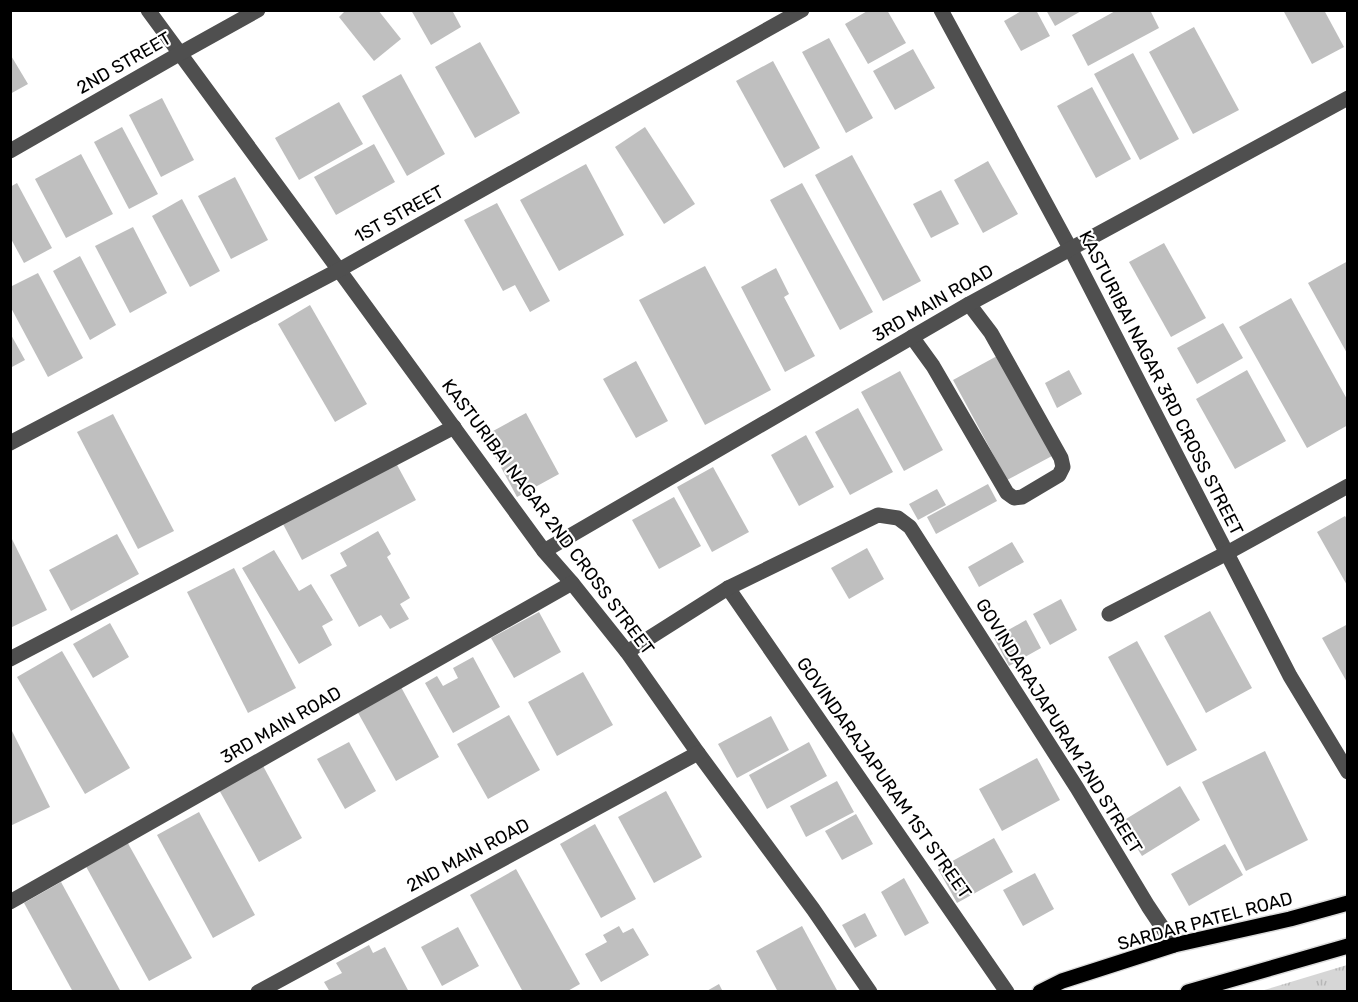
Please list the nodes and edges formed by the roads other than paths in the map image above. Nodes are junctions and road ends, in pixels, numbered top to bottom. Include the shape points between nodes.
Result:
1 (148, 10) edge
2 (258, 10) edge
3 (802, 10) edge
4 (941, 10) edge
5 (179, 54) junction
6 (1347, 98) edge
7 (10, 151) edge
8 (1070, 248) junction
9 (339, 270) junction
10 (969, 303) junction
11 (912, 337) junction
12 (454, 427) junction
13 (10, 443) edge
14 (1347, 486) edge
15 (544, 551) junction
16 (1227, 553) junction
17 (572, 582) junction
18 (728, 588) junction
19 (1109, 614) dead end
20 (627, 652) junction
21 (10, 659) edge
22 (698, 753) junction
23 (1347, 772) edge
24 (10, 902) edge
25 (1347, 903) edge
26 (1174, 945) junction
27 (1347, 946) edge
28 (258, 992) edge
29 (870, 992) edge
30 (1007, 992) edge
31 (1040, 992) edge
32 (1188, 992) edge

1 - 5 street, KASTURIBAI NAGAR 2ND CROSS STREET
2 - 5 street, 2ND STREET
3 - 9 street, 1ST STREET
4 - 8 street, KASTURIBAI NAGAR 3RD CROSS STREET
5 - 7 street, 2ND STREET
5 - 9 street, KASTURIBAI NAGAR 2ND CROSS STREET
6 - 8 street, 3RD MAIN ROAD
8 - 10 street, 3RD MAIN ROAD
8 - 16 street, KASTURIBAI NAGAR 3RD CROSS STREET
9 - 12 street, KASTURIBAI NAGAR 2ND CROSS STREET
9 - 13 street, 1ST STREET
10 - 11 street, 3RD MAIN ROAD
10 - 11 street via 991,333 1061,458 1063,467 1059,475 1022,497 1014,498 1007,493
11 - 15 street, 3RD MAIN ROAD
12 - 15 street, KASTURIBAI NAGAR 2ND CROSS STREET
12 - 21 street
14 - 16 street
15 - 17 street, KASTURIBAI NAGAR 2ND CROSS STREET
16 - 19 street
16 - 23 street, KASTURIBAI NAGAR 3RD CROSS STREET via 1290,676
17 - 20 street, KASTURIBAI NAGAR 2ND CROSS STREET
17 - 24 street, 3RD MAIN ROAD
18 - 20 street
18 - 26 street, GOVINDARAJAPURAM 2ND STREET via 878,515 898,518 910,527
18 - 30 street, GOVINDARAJAPURAM 1ST STREET
20 - 22 street, KASTURIBAI NAGAR 2ND CROSS STREET
22 - 28 street, 2ND MAIN ROAD
22 - 29 street, KASTURIBAI NAGAR 2ND CROSS STREET
25 - 26 main road, SARDAR PATEL ROAD
26 - 31 main road, SARDAR PATEL ROAD via 1062,981
27 - 32 main road

